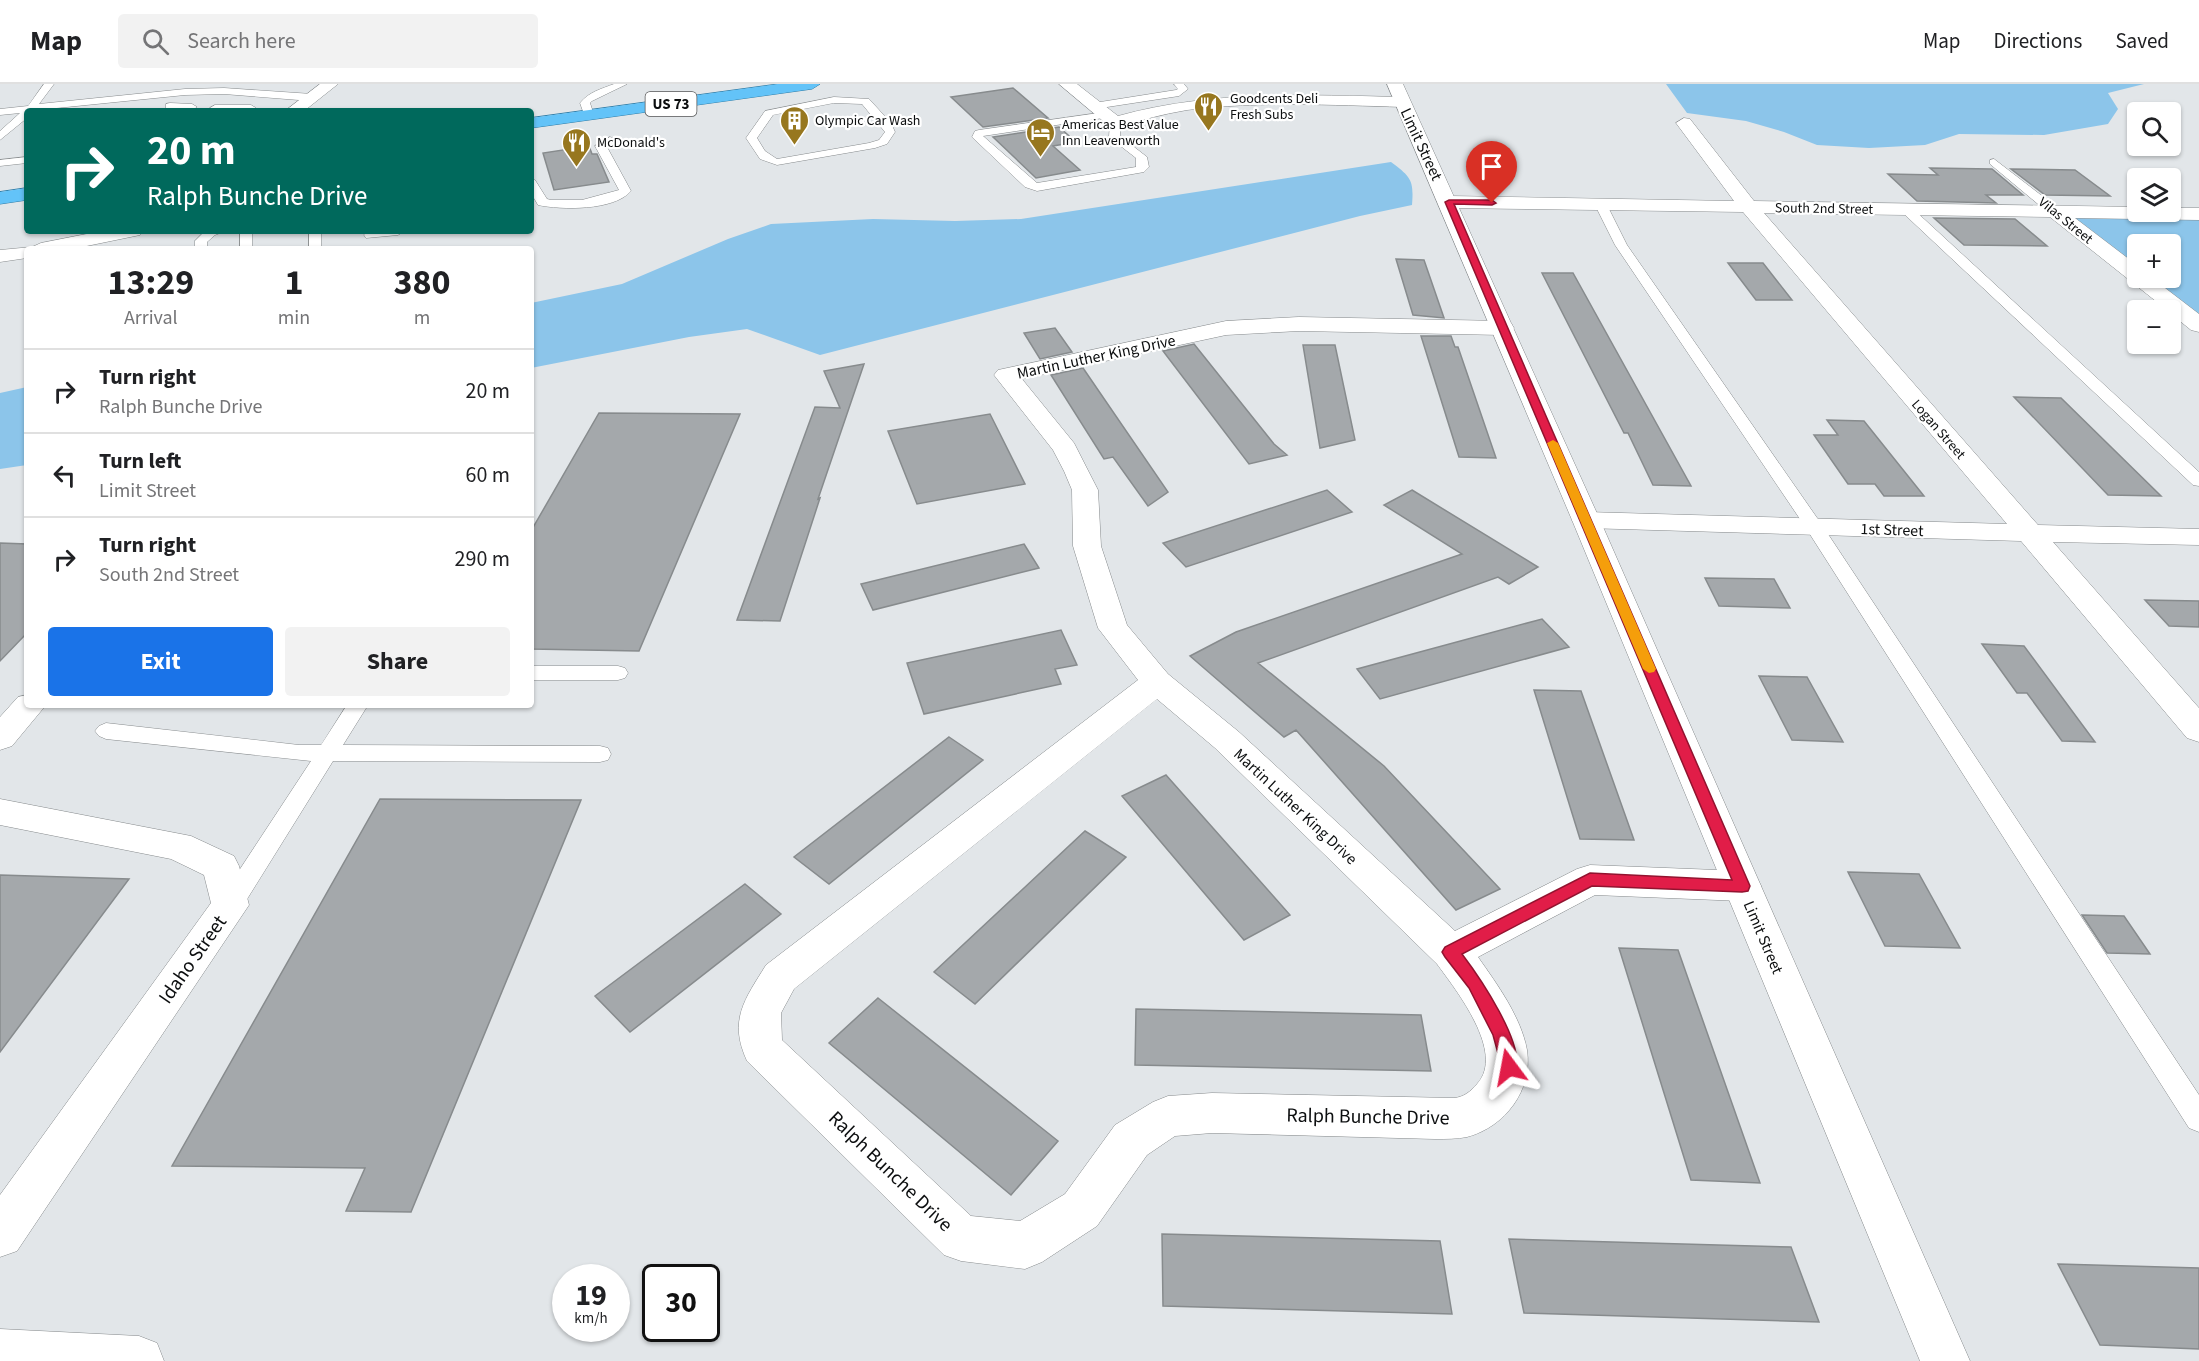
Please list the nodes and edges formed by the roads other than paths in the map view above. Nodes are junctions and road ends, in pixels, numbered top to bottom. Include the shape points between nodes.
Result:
1 (49, 84) edge
2 (330, 84) edge
3 (622, 84) edge
4 (806, 84) edge
5 (1067, 84) edge
6 (1179, 84) edge
7 (191, 92) junction
8 (1399, 93) edge
9 (274, 96) junction
10 (312, 98) junction
11 (811, 103) joint
12 (192, 107) dead end
13 (31, 108) edge
14 (55, 108) edge
15 (170, 108) edge
16 (180, 108) edge
17 (253, 108) edge
18 (297, 108) edge
19 (24, 111) edge
20 (0, 112) edge
21 (1105, 114) junction
22 (24, 115) edge
23 (589, 115) junction
24 (534, 123) edge
25 (1684, 123) dead end
26 (0, 137) edge
27 (610, 140) dead end
28 (24, 160) edge
29 (1994, 162) dead end
30 (0, 163) edge
31 (534, 187) edge
32 (625, 191) junction
33 (24, 194) edge
34 (0, 198) edge
35 (1449, 202) junction
36 (534, 205) edge
37 (1601, 205) junction
38 (1749, 207) junction
39 (1907, 210) junction
40 (2055, 212) junction
41 (2199, 214) edge
42 (120, 234) edge
43 (209, 234) edge
44 (377, 234) edge
45 (370, 235) dead end
46 (68, 246) edge
47 (201, 246) edge
48 (24, 252) edge
49 (0, 256) edge
50 (2127, 268) edge
51 (2152, 288) edge
52 (2199, 325) edge
53 (1503, 328) junction
54 (2199, 481) edge
55 (1586, 520) junction
56 (1813, 525) junction
57 (2030, 534) junction
58 (2199, 537) edge
59 (534, 672) edge
60 (618, 673) dead end
61 (1157, 682) junction
62 (27, 708) edge
63 (356, 708) edge
64 (2199, 730) edge
65 (106, 731) dead end
66 (0, 738) edge
67 (327, 754) junction
68 (600, 754) dead end
69 (0, 812) edge
70 (1742, 886) junction
71 (230, 905) junction
72 (1450, 952) junction
73 (2199, 1119) edge
74 (0, 1234) edge
75 (0, 1354) edge
76 (139, 1361) edge
77 (1945, 1361) edge

1 - 13 lane
2 - 10 street
3 - 23 lane via 586,100
4 - 23 highway, US 73
5 - 21 street
6 - 21 lane via 1183,89 1179,93
7 - 9 lane via 226,90
7 - 14 lane
7 - 15 lane
8 - 21 street via 1225,101 1136,115
8 - 35 street, Limit Street
9 - 10 lane
9 - 17 lane
10 - 18 street
11 - 11 lane via 769,113 751,138 761,155 768,160 794,160 872,146 890,132 865,101
12 - 16 lane
19 - 20 lane
21 - 21 lane via 979,133 977,137 1029,185 1048,186 1140,170 1144,162 1141,157 1114,136
22 - 26 lane
23 - 24 highway, US 73
25 - 38 street, Logan Street
27 - 32 lane via 601,146
28 - 30 lane
29 - 40 lane, Vilas Street
31 - 32 lane via 542,202 572,205
32 - 36 lane via 624,201 615,206 575,213 554,214
33 - 34 highway
35 - 37 street, South 2nd Street
35 - 53 street, Limit Street
37 - 38 street, South 2nd Street
37 - 56 lane via 1621,245
38 - 39 street, South 2nd Street
38 - 57 street, Logan Street
39 - 40 street, South 2nd Street
39 - 54 lane
40 - 41 street, South 2nd Street
40 - 50 street, Vilas Street
42 - 46 street
43 - 47 lane
44 - 45 lane
48 - 49 street
51 - 52 street, Vilas Street
53 - 55 street, Limit Street
53 - 61 street, Martin Luther King Drive via 1299,324 1226,328 1006,375 1065,448 1077,471 1085,490 1087,546 1113,628
55 - 56 street, 1st Street
55 - 70 street, Limit Street
56 - 57 street, 1st Street
56 - 73 lane
57 - 58 street, 1st Street
57 - 64 street, Logan Street
59 - 60 lane
61 - 72 street, Martin Luther King Drive via 1227,740
61 - 72 street, Ralph Bunche Drive via 780,977 760,1011 762,1048 961,1238 1025,1245 1081,1210 1131,1140 1168,1116 1212,1113 1435,1119 1472,1115 1498,1096 1509,1067 1502,1034 1475,983
62 - 66 street
63 - 67 lane
65 - 67 lane
67 - 68 lane
67 - 71 lane
69 - 71 street, Idaho Street via 178,846 221,866
70 - 72 street via 1590,880
70 - 77 street, Limit Street
71 - 74 street, Idaho Street
75 - 76 street

